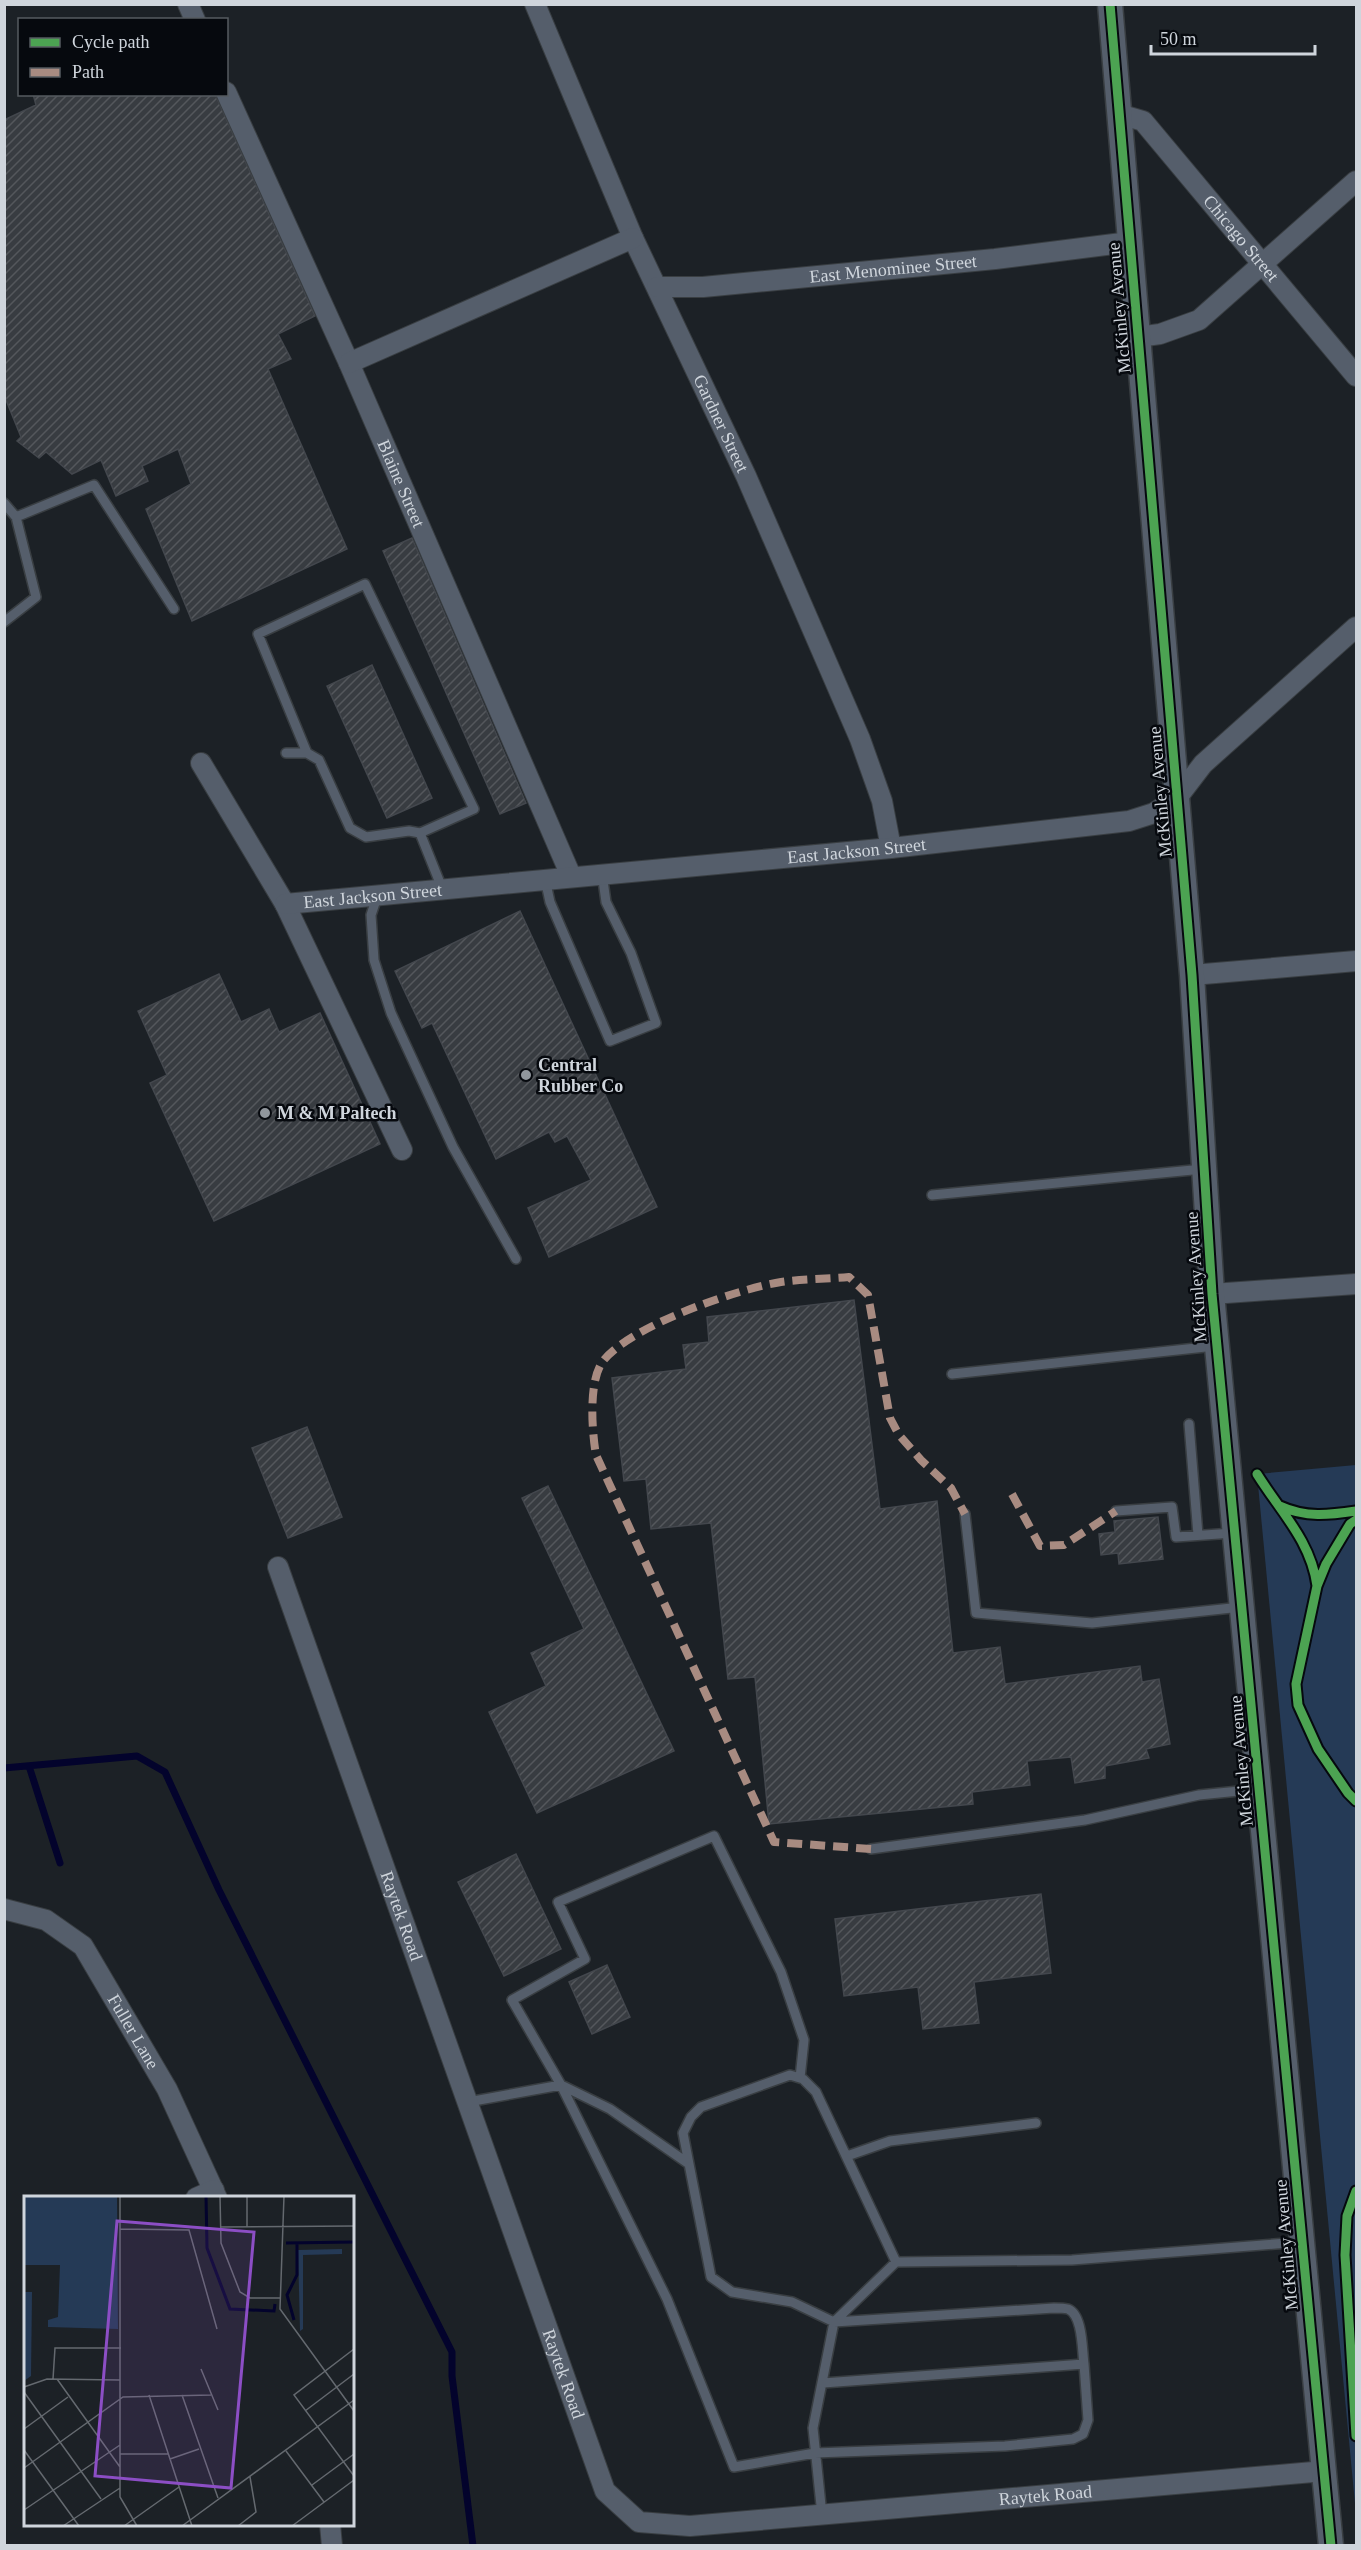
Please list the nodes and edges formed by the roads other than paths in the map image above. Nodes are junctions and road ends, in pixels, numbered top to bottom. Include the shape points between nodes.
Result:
1 (188, 4) edge
2 (535, 4) edge
3 (1110, 4) edge
4 (194, 18) edge
5 (228, 96) edge
6 (1119, 114) junction
7 (1356, 181) edge
8 (633, 238) junction
9 (1130, 242) junction
10 (1262, 264) junction
11 (657, 287) junction
12 (1138, 337) junction
13 (349, 363) junction
14 (1356, 376) edge
15 (4, 503) edge
16 (16, 517) junction
17 (174, 609) dead end
18 (4, 622) edge
19 (1356, 627) edge
20 (286, 753) dead end
21 (307, 753) junction
22 (201, 763) dead end
23 (1177, 798) junction
24 (420, 833) junction
25 (891, 848) junction
26 (602, 873) junction
27 (571, 876) junction
28 (545, 879) junction
29 (442, 888) junction
30 (378, 894) junction
31 (285, 904) junction
32 (1356, 961) edge
33 (1192, 975) junction
34 (402, 1150) dead end
35 (1206, 1169) junction
36 (932, 1195) dead end
37 (516, 1259) dead end
38 (1356, 1284) edge
39 (1212, 1294) junction
40 (1218, 1346) junction
41 (952, 1374) dead end
42 (1189, 1424) dead end
43 (1116, 1511) dead end
44 (965, 1514) dead end
45 (1235, 1533) junction
46 (1198, 1535) junction
47 (278, 1567) dead end
48 (1243, 1607) junction
49 (1260, 1789) junction
50 (871, 1849) dead end
51 (4, 1909) edge
52 (800, 2078) junction
53 (561, 2085) junction
54 (468, 2102) junction
55 (1036, 2123) dead end
56 (847, 2156) junction
57 (689, 2164) junction
58 (209, 2195) edge
59 (1303, 2242) junction
60 (896, 2262) junction
61 (834, 2322) junction
62 (1084, 2364) junction
63 (823, 2383) junction
64 (815, 2453) junction
65 (1325, 2472) junction
66 (822, 2515) junction
67 (330, 2526) edge
68 (332, 2546) edge
69 (1331, 2546) edge

1 - 4 street
2 - 8 street, Gardner Street
3 - 6 street, McKinley Avenue
5 - 13 street, Blaine Street
6 - 9 street, McKinley Avenue
6 - 10 street, Chicago Street via 1143,121
7 - 10 street
8 - 11 street, Gardner Street
8 - 13 street
9 - 11 street, East Menominee Street via 703,287
9 - 12 street, McKinley Avenue
10 - 12 street via 1199,320 1160,334
10 - 14 street, Chicago Street
11 - 25 street, Gardner Street via 746,476 860,739 882,801
12 - 23 street, McKinley Avenue
13 - 27 street, Blaine Street
15 - 16 lane
16 - 17 lane via 94,485
16 - 18 lane via 36,597
19 - 23 street, East Jackson Street via 1203,764
20 - 21 lane
21 - 24 lane via 319,760 350,828 366,837
21 - 24 lane via 258,634 365,584 474,808
22 - 31 street
23 - 25 street, East Jackson Street via 1154,813 1129,821
23 - 33 street, McKinley Avenue
24 - 29 lane
25 - 26 street, East Jackson Street
26 - 27 street, East Jackson Street
26 - 28 lane via 606,902 631,953 656,1023 610,1041 550,902
27 - 28 street, East Jackson Street
28 - 29 street, East Jackson Street
29 - 30 street, East Jackson Street
30 - 31 street, East Jackson Street
30 - 37 lane via 371,915 374,960 392,1013 453,1147
31 - 34 street
32 - 33 street
33 - 35 street, McKinley Avenue
35 - 36 lane
35 - 39 street, McKinley Avenue
38 - 39 street
39 - 40 street, McKinley Avenue
40 - 41 lane
40 - 45 street, McKinley Avenue
42 - 46 lane
43 - 46 lane via 1172,1507 1176,1537
44 - 48 lane via 976,1613 1092,1623
45 - 46 lane
45 - 48 street, McKinley Avenue
47 - 54 street, Raytek Road
48 - 49 street, McKinley Avenue
49 - 50 lane via 1199,1796 1085,1820
49 - 59 street, McKinley Avenue
51 - 58 street, Fuller Lane via 46,1920 83,1946 167,2089
52 - 53 lane via 804,2040 781,1972 714,1836 558,1902 585,1959 512,2000
52 - 56 lane via 816,2092
52 - 57 lane via 790,2075 701,2107 683,2133
53 - 54 lane
53 - 57 lane via 610,2109
53 - 64 lane via 667,2299 734,2467
54 - 66 street, Raytek Road via 605,2491 639,2522 690,2526
55 - 56 lane via 890,2141
56 - 60 lane
57 - 61 lane via 711,2277 732,2292 792,2302
59 - 60 lane via 1072,2260
59 - 65 street, McKinley Avenue
60 - 61 lane
61 - 62 lane via 1069,2309 1078,2325
61 - 63 lane
62 - 63 lane
62 - 64 lane via 1088,2420 1083,2434 1073,2439 1005,2446
63 - 64 lane via 813,2428
64 - 66 lane
65 - 66 street, Raytek Road
65 - 69 street, McKinley Avenue
67 - 68 street

